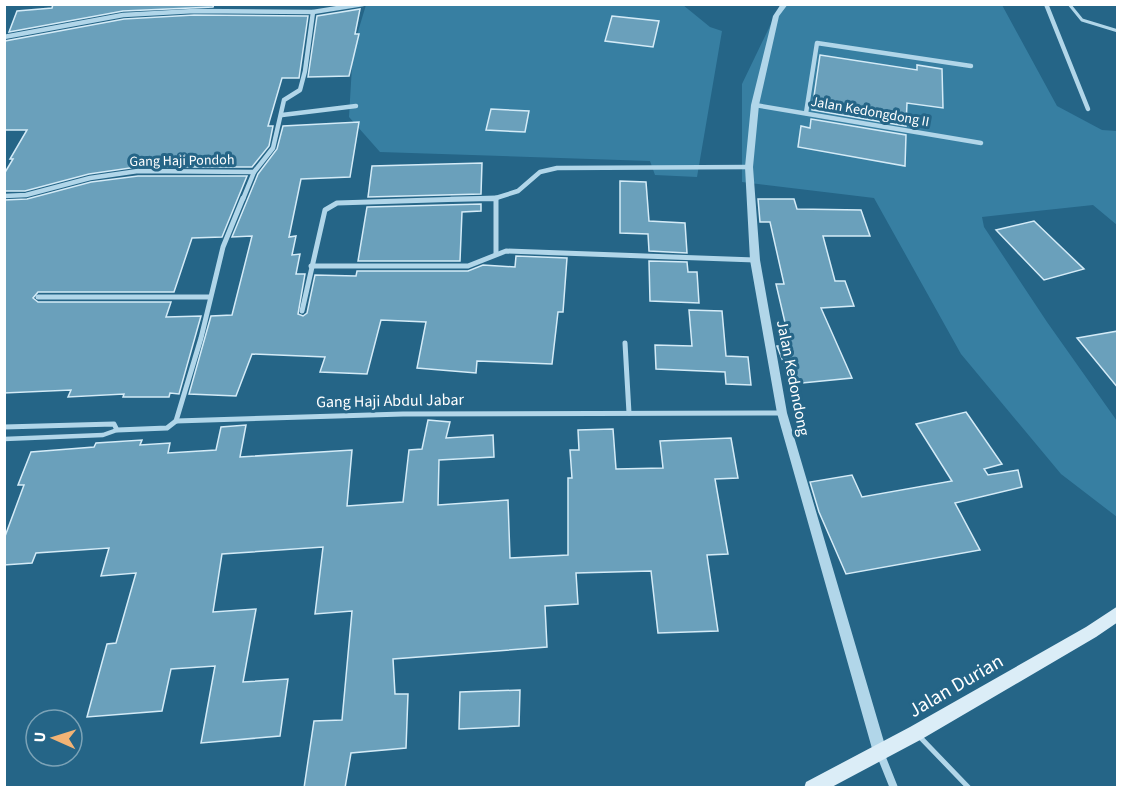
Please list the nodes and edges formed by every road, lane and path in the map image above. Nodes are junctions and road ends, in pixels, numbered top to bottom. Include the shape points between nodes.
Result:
1 (217, 4) edge
2 (363, 4) edge
3 (785, 4) edge
4 (1047, 4) edge
5 (1069, 4) edge
6 (216, 12) junction
7 (313, 12) junction
8 (1118, 31) edge
9 (4, 37) edge
10 (971, 66) dead end
11 (755, 105) junction
12 (356, 106) dead end
13 (1088, 109) dead end
14 (806, 113) junction
15 (282, 114) junction
16 (981, 143) dead end
17 (749, 167) junction
18 (254, 172) junction
19 (4, 196) edge
20 (496, 198) junction
21 (496, 253) junction
22 (756, 260) junction
23 (311, 266) junction
24 (38, 297) dead end
25 (210, 297) junction
26 (302, 311) dead end
27 (625, 343) dead end
28 (629, 413) junction
29 (782, 413) junction
30 (176, 421) junction
31 (4, 427) edge
32 (117, 430) junction
33 (4, 439) edge
34 (1118, 614) edge
35 (916, 734) junction
36 (880, 752) junction
37 (812, 788) edge
38 (894, 788) edge
39 (969, 788) edge

1 - 6 street
2 - 7 street
3 - 11 street, Jalan Kedondong via 776,16
4 - 13 street
5 - 8 lane via 1082,20
6 - 7 street
6 - 9 street via 113,16
7 - 15 street via 300,90 284,100
10 - 14 street via 817,43
11 - 14 street, Jalan Kedongdong II
11 - 17 street, Jalan Kedondong
12 - 15 street
14 - 16 street, Jalan Kedongdong II
15 - 18 street via 273,147
17 - 20 street via 557,168 540,172 518,191
17 - 22 street, Jalan Kedondong
18 - 19 street, Gang Haji Pondoh via 138,171 90,178 26,195
18 - 25 street via 223,247
20 - 21 street
20 - 23 street via 337,202 325,210
21 - 22 street
21 - 23 street via 483,263 468,266
22 - 29 street, Jalan Kedondong
23 - 26 street
24 - 25 street
25 - 30 street
27 - 28 street
28 - 29 street, Gang Haji Abdul Jabar
28 - 30 street, Gang Haji Abdul Jabar via 279,416
29 - 36 street, Jalan Kedondong
30 - 32 street, Gang Haji Abdul Jabar via 167,428
31 - 32 street, Gang Haji Abdul Jabar via 114,424
32 - 33 lane via 103,435
34 - 35 main road, Jalan Durian
35 - 36 main road, Jalan Durian
35 - 39 lane
36 - 37 main road, Jalan Durian
36 - 38 street

